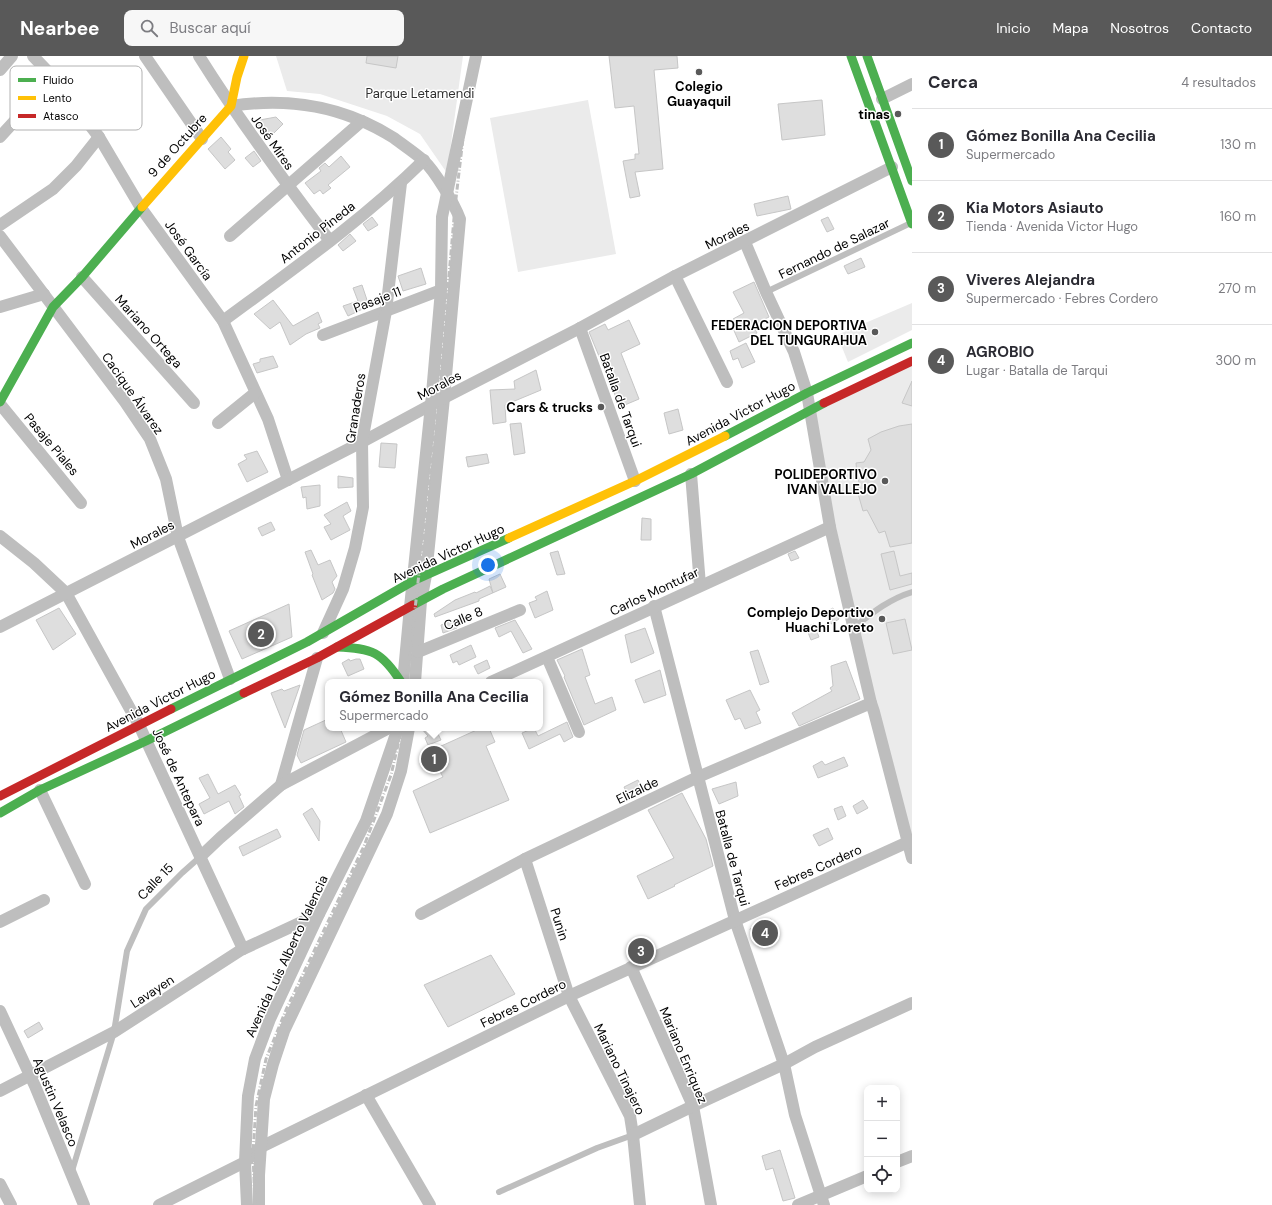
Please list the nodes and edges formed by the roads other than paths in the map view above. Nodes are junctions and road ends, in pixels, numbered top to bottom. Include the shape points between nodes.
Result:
1 (12, 56) edge
2 (144, 56) edge
3 (199, 56) edge
4 (244, 56) edge
5 (476, 56) edge
6 (851, 56) edge
7 (867, 56) edge
8 (35, 57) edge
9 (43, 66) edge
10 (0, 70) edge
11 (912, 84) edge
12 (882, 99) junction
13 (231, 106) junction
14 (362, 121) junction
15 (10, 126) edge
16 (93, 130) edge
17 (98, 136) junction
18 (0, 137) edge
19 (202, 139) junction
20 (424, 160) junction
21 (892, 167) junction
22 (912, 181) edge
23 (401, 183) junction
24 (287, 186) junction
25 (446, 193) junction
26 (141, 208) junction
27 (912, 224) edge
28 (0, 225) edge
29 (0, 236) edge
30 (230, 236) dead end
31 (330, 241) junction
32 (745, 242) junction
33 (676, 276) junction
34 (82, 278) junction
35 (441, 290) junction
36 (766, 292) junction
37 (44, 294) junction
38 (0, 307) edge
39 (53, 307) junction
40 (386, 311) junction
41 (223, 321) junction
42 (580, 328) junction
43 (323, 335) dead end
44 (912, 343) edge
45 (912, 361) edge
46 (727, 382) dead end
47 (255, 393) junction
48 (807, 393) junction
49 (444, 398) junction
50 (0, 403) edge
51 (194, 403) dead end
52 (431, 405) junction
53 (809, 410) junction
54 (218, 423) dead end
55 (362, 442) junction
56 (691, 474) junction
57 (288, 480) junction
58 (635, 481) junction
59 (81, 503) dead end
60 (830, 526) junction
61 (0, 536) edge
62 (178, 537) junction
63 (426, 575) junction
64 (413, 581) junction
65 (700, 585) junction
66 (912, 592) edge
67 (66, 593) junction
68 (421, 601) junction
69 (654, 606) junction
70 (410, 607) junction
71 (520, 610) dead end
72 (0, 627) edge
73 (853, 628) junction
74 (323, 633) junction
75 (337, 647) junction
76 (418, 652) junction
77 (547, 657) junction
78 (317, 658) junction
79 (230, 679) junction
80 (400, 679) edge
81 (402, 679) edge
82 (415, 679) edge
83 (498, 679) edge
84 (871, 703) junction
85 (139, 725) junction
86 (383, 731) edge
87 (397, 731) edge
88 (408, 731) edge
89 (579, 732) dead end
90 (146, 741) junction
91 (698, 777) junction
92 (281, 785) junction
93 (40, 790) junction
94 (0, 796) edge
95 (0, 812) edge
96 (908, 842) junction
97 (200, 857) junction
98 (912, 858) edge
99 (526, 859) junction
100 (85, 884) dead end
101 (44, 900) dead end
102 (319, 914) junction
103 (421, 914) dead end
104 (736, 920) junction
105 (0, 922) edge
106 (243, 948) junction
107 (631, 967) junction
108 (569, 996) junction
109 (912, 1003) edge
110 (0, 1011) edge
111 (114, 1032) junction
112 (784, 1064) junction
113 (30, 1076) junction
114 (0, 1091) edge
115 (366, 1095) junction
116 (693, 1106) junction
117 (633, 1135) junction
118 (261, 1147) junction
119 (912, 1156) edge
120 (900, 1161) edge
121 (245, 1162) junction
122 (71, 1174) junction
123 (864, 1178) edge
124 (0, 1184) edge
125 (499, 1192) dead end
126 (822, 1200) edge
127 (11, 1205) edge
128 (84, 1205) edge
129 (159, 1205) edge
130 (247, 1205) edge
131 (259, 1205) edge
132 (430, 1205) edge
133 (640, 1205) edge
134 (711, 1205) edge
135 (798, 1205) edge

1 - 10 street
2 - 19 street
3 - 13 street, José Mires
4 - 13 main road
5 - 25 street
6 - 21 main road
7 - 12 main road
8 - 9 street, José García
11 - 12 street
12 - 22 main road
13 - 14 street via 250,103 296,103 325,108
13 - 19 main road, 9 de Octubre
13 - 24 street, José Mires
14 - 20 street via 376,127
14 - 24 street
15 - 18 street
16 - 17 street, José García
17 - 26 street, José García
17 - 28 street via 76,166 53,189
19 - 26 main road, 9 de Octubre
20 - 23 street, Antonio Pineda
20 - 25 street
21 - 27 main road
21 - 32 street, Morales
23 - 31 street, Antonio Pineda
23 - 40 street, Granaderos
24 - 30 street
24 - 31 street, José Mires
25 - 35 street via 442,217
25 - 49 street via 460,219
26 - 34 main road, 9 de Octubre
26 - 41 street, José García
27 - 36 lane, Fernando de Salazar
29 - 37 street, Cacique Álvarez
31 - 41 street, Antonio Pineda
32 - 33 street, Morales
32 - 36 street
33 - 42 street, Morales
33 - 46 street
34 - 39 main road, 9 de Octubre
34 - 51 street, Mariano Ortega
35 - 40 street, Pasaje 11
35 - 52 street
36 - 48 street via 794,352
37 - 38 street
37 - 39 street, Cacique Álvarez
39 - 50 main road, 9 de Octubre
39 - 62 street, Cacique Álvarez via 125,402 150,440 166,479
40 - 43 street, Pasaje 11
40 - 55 street, Granaderos
41 - 47 street, José García
42 - 49 street, Morales
42 - 58 street, Batalla de Tarqui
44 - 48 main road, Avenida Victor Hugo
45 - 53 main road
47 - 54 street
47 - 57 street, José García via 268,419
48 - 53 street
48 - 58 main road, Avenida Victor Hugo
49 - 52 street, Morales
49 - 63 street
50 - 59 street, Pasaje Piales
52 - 55 street, Morales
52 - 64 street
53 - 56 main road
53 - 60 street
55 - 57 street, Morales
55 - 74 street, Granaderos via 363,507 355,548 343,589
56 - 65 street
56 - 68 main road
57 - 62 street, Morales
58 - 63 main road, Avenida Victor Hugo
60 - 65 street, Carlos Montufar
60 - 73 street
61 - 67 street, José de Antepara
62 - 67 street, Morales
62 - 79 street, Cacique Álvarez
63 - 64 main road, Avenida Victor Hugo
63 - 68 street
64 - 70 street
64 - 74 main road, Avenida Victor Hugo
65 - 69 street, Carlos Montufar
66 - 73 lane via 880,607
67 - 72 street, Morales
67 - 85 street, José de Antepara
68 - 70 main road
68 - 76 street
69 - 77 street, Carlos Montufar
69 - 91 street, Batalla de Tarqui
70 - 75 main road
70 - 81 street
71 - 76 street, Calle 8
73 - 84 street
74 - 79 main road, Avenida Victor Hugo
75 - 78 main road
75 - 80 main road via 356,647 382,657
76 - 82 street
77 - 83 street, Carlos Montufar
77 - 89 street
78 - 90 main road
78 - 92 street
79 - 85 main road, Avenida Victor Hugo
84 - 91 street, Elizalde
84 - 96 street
85 - 90 street, José de Antepara
85 - 94 main road, Avenida Victor Hugo
86 - 92 street, Calle 15
87 - 102 street, Avenida Luis Alberto Valencia via 366,821
88 - 118 street via 401,771 387,814 282,1038 264,1099
90 - 93 main road
90 - 97 street, José de Antepara
91 - 99 street, Elizalde
91 - 104 street, Batalla de Tarqui
92 - 97 street, Calle 15
93 - 95 main road
93 - 100 street
96 - 98 street
96 - 104 street, Febres Cordero
97 - 106 street, José de Antepara
97 - 111 lane, Calle 15 via 146,909 127,951
99 - 103 street, Elizalde
99 - 108 street, Punin
101 - 105 street
102 - 106 street, Lavayen
102 - 121 street, Avenida Luis Alberto Valencia via 270,1019 255,1059 248,1096
104 - 107 street, Febres Cordero
104 - 112 street, Batalla de Tarqui
106 - 111 street, Lavayen
107 - 108 street, Febres Cordero
107 - 116 street, Mariano Enriquez
108 - 115 street, Febres Cordero
108 - 117 street, Mariano Tinajero via 630,1116
109 - 112 street via 815,1047
110 - 113 street, Agustin Velasco
111 - 113 street, Lavayen
111 - 122 lane, Calle 15
112 - 116 street
112 - 126 street, Batalla de Tarqui via 795,1115
113 - 114 street, Lavayen
113 - 122 street, Agustin Velasco
115 - 118 street, Febres Cordero
115 - 132 street
116 - 117 street
116 - 134 street, Mariano Enriquez
117 - 125 lane via 597,1148
117 - 133 street, Mariano Tinajero
118 - 121 street, Febres Cordero
118 - 131 street via 258,1175
119 - 120 street
121 - 129 street, Febres Cordero
121 - 130 street, Avenida Luis Alberto Valencia
122 - 128 street, Agustin Velasco
123 - 126 street
124 - 127 street
126 - 135 street

